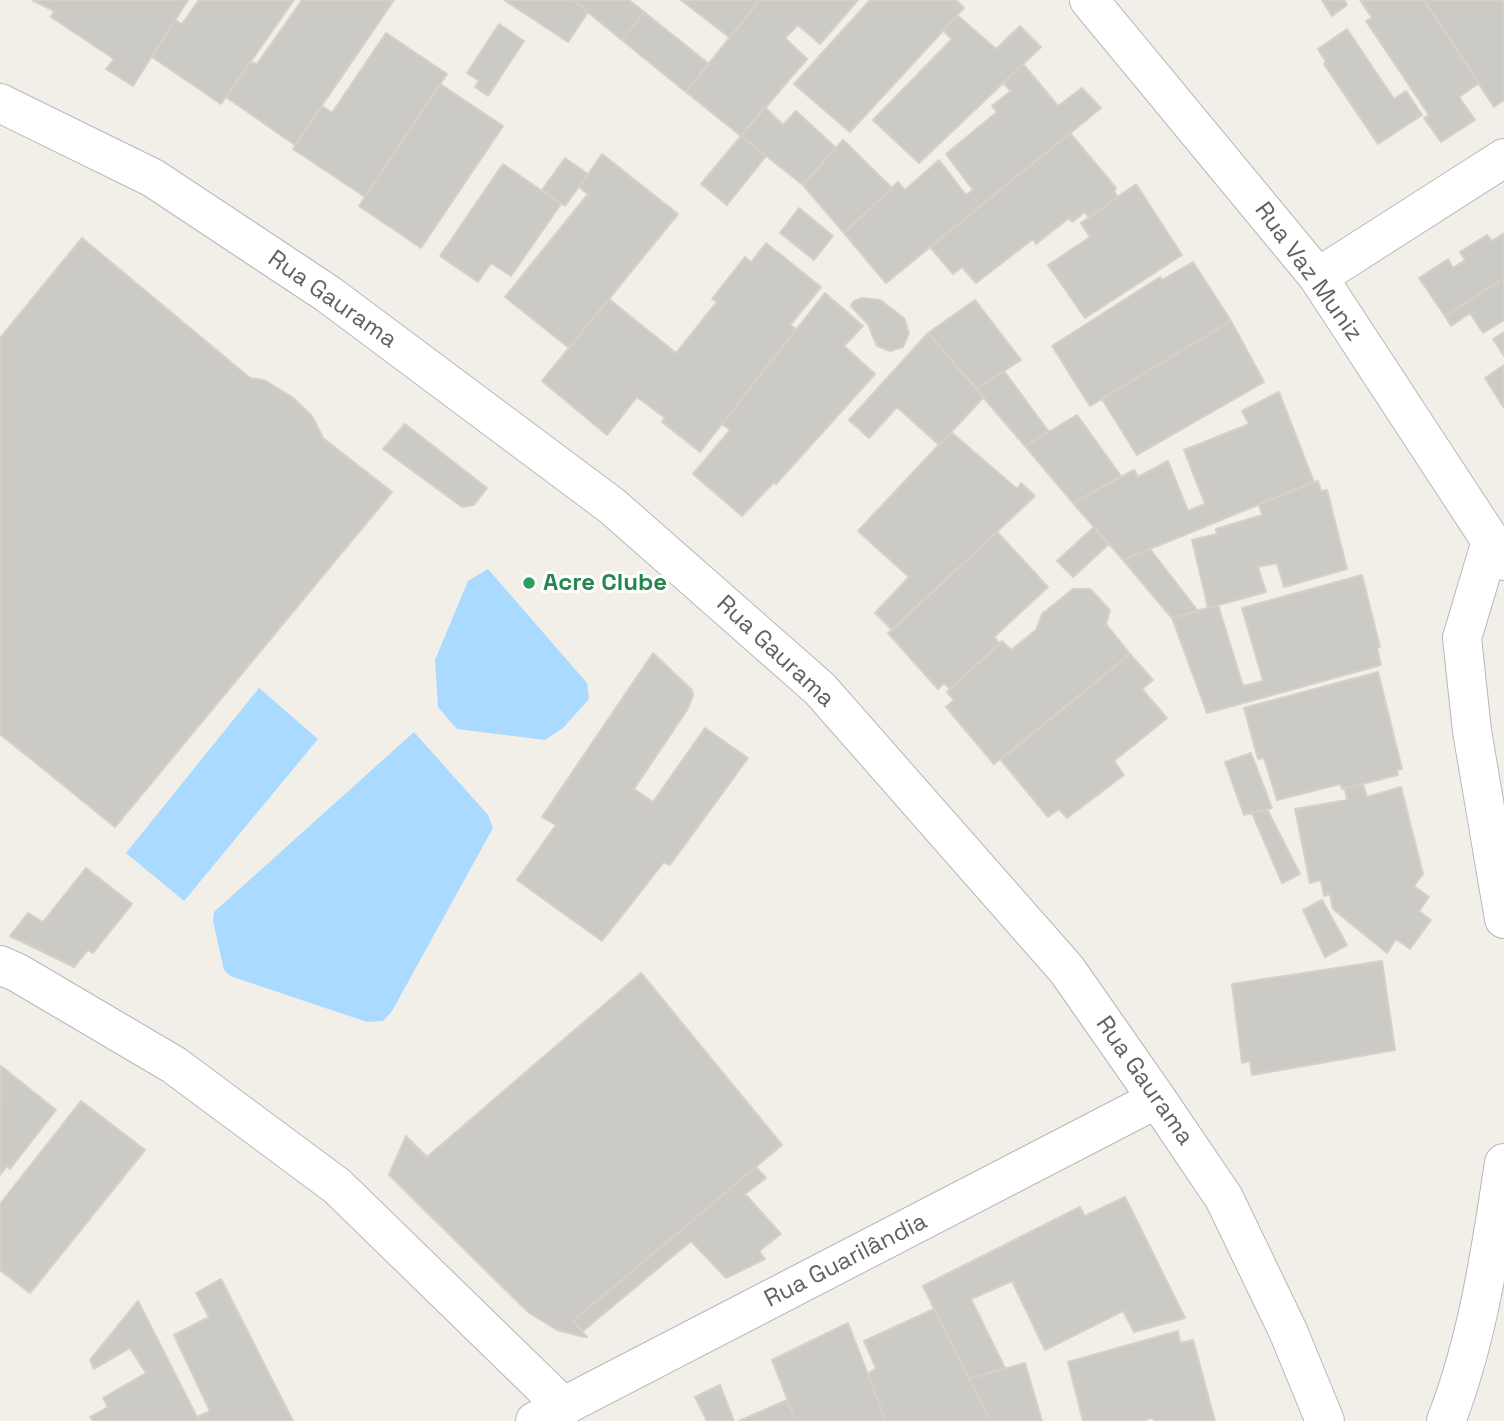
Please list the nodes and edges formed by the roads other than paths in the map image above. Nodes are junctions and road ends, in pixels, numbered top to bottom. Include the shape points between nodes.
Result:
1 (1089, 0) edge
2 (0, 103) edge
3 (1504, 158) edge
4 (1318, 278) junction
5 (1498, 551) edge
6 (1504, 919) edge
7 (0, 965) edge
8 (1157, 1099) junction
9 (1504, 1163) edge
10 (549, 1414) edge
11 (1325, 1421) edge
12 (1446, 1421) edge

1 - 4 street, Rua Vaz Muniz
2 - 8 street, Rua Gaurama via 164,186 328,294 612,506 820,689 1067,970
3 - 4 street
4 - 5 street, Rua Vaz Muniz
5 - 6 street via 1462,638 1472,731
7 - 10 street via 174,1065 337,1186
8 - 10 street, Rua Guarilândia
8 - 11 street, Rua Gaurama via 1224,1198
9 - 12 street via 1467,1356

